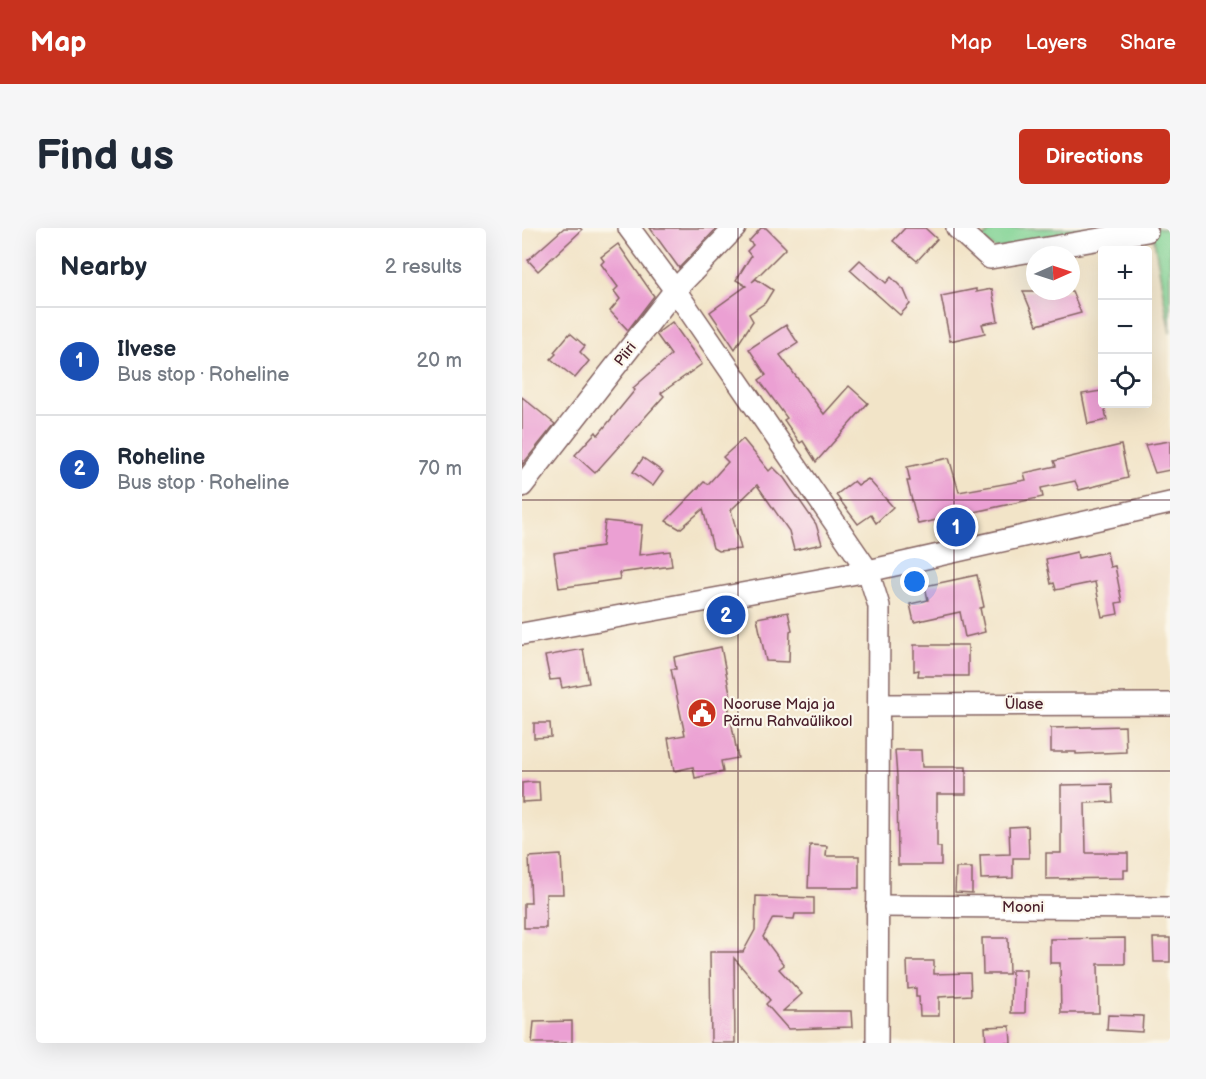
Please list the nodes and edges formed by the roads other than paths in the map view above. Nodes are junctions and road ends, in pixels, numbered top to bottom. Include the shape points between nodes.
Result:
1 (629, 228) edge
2 (735, 228) edge
3 (957, 228) edge
4 (1147, 231) dead end
5 (675, 290) junction
6 (522, 486) edge
7 (1170, 503) edge
8 (868, 571) junction
9 (522, 634) edge
10 (1170, 704) edge
11 (879, 705) junction
12 (877, 906) junction
13 (1170, 908) edge
14 (877, 1043) edge

1 - 5 street
2 - 5 street, Piiri
3 - 4 street via 990,258
5 - 6 street, Piiri
5 - 8 street
7 - 8 street
8 - 9 street
8 - 11 street via 879,606
10 - 11 street, Ülase
11 - 12 street
12 - 13 street, Mooni
12 - 14 street

